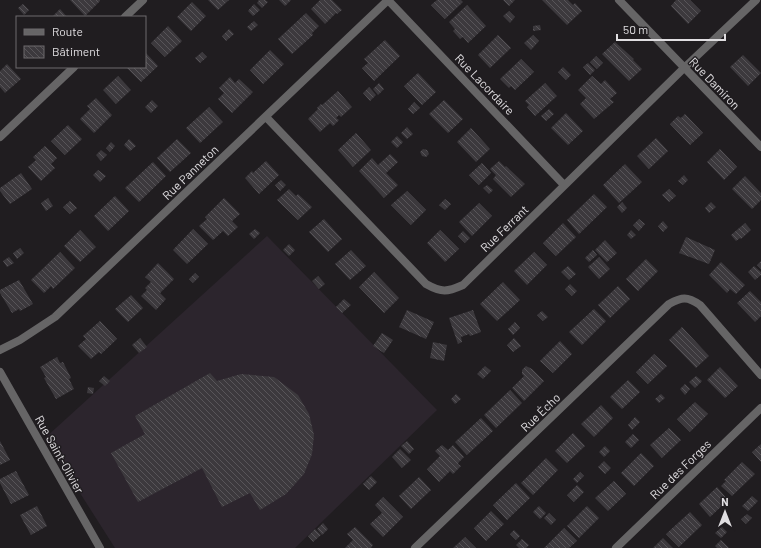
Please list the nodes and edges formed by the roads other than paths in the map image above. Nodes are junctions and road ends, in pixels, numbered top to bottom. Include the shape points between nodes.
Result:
1 (143, 0) edge
2 (388, 0) edge
3 (619, 0) edge
4 (756, 0) edge
5 (126, 16) edge
6 (73, 68) edge
7 (684, 68) junction
8 (266, 117) junction
9 (0, 137) edge
10 (761, 147) edge
11 (564, 185) junction
12 (0, 350) edge
13 (0, 372) edge
14 (761, 375) edge
15 (761, 408) edge
16 (100, 548) edge
17 (415, 548) edge
18 (616, 548) edge

1 - 5 street
2 - 8 street, Rue Panneton
2 - 11 street, Rue Lacordaire
3 - 7 street, Rue Damiron
4 - 7 street, Rue Ferrant
6 - 9 street
7 - 10 street, Rue Damiron
7 - 11 street, Rue Ferrant
8 - 11 street, Rue Ferrant via 426,284 438,290 451,290 463,284
8 - 12 street, Rue Panneton via 55,317
13 - 16 street, Rue Saint-Olivier
14 - 17 street, Rue Écho via 700,305 685,298 679,299 669,304
15 - 18 street, Rue des Forges

